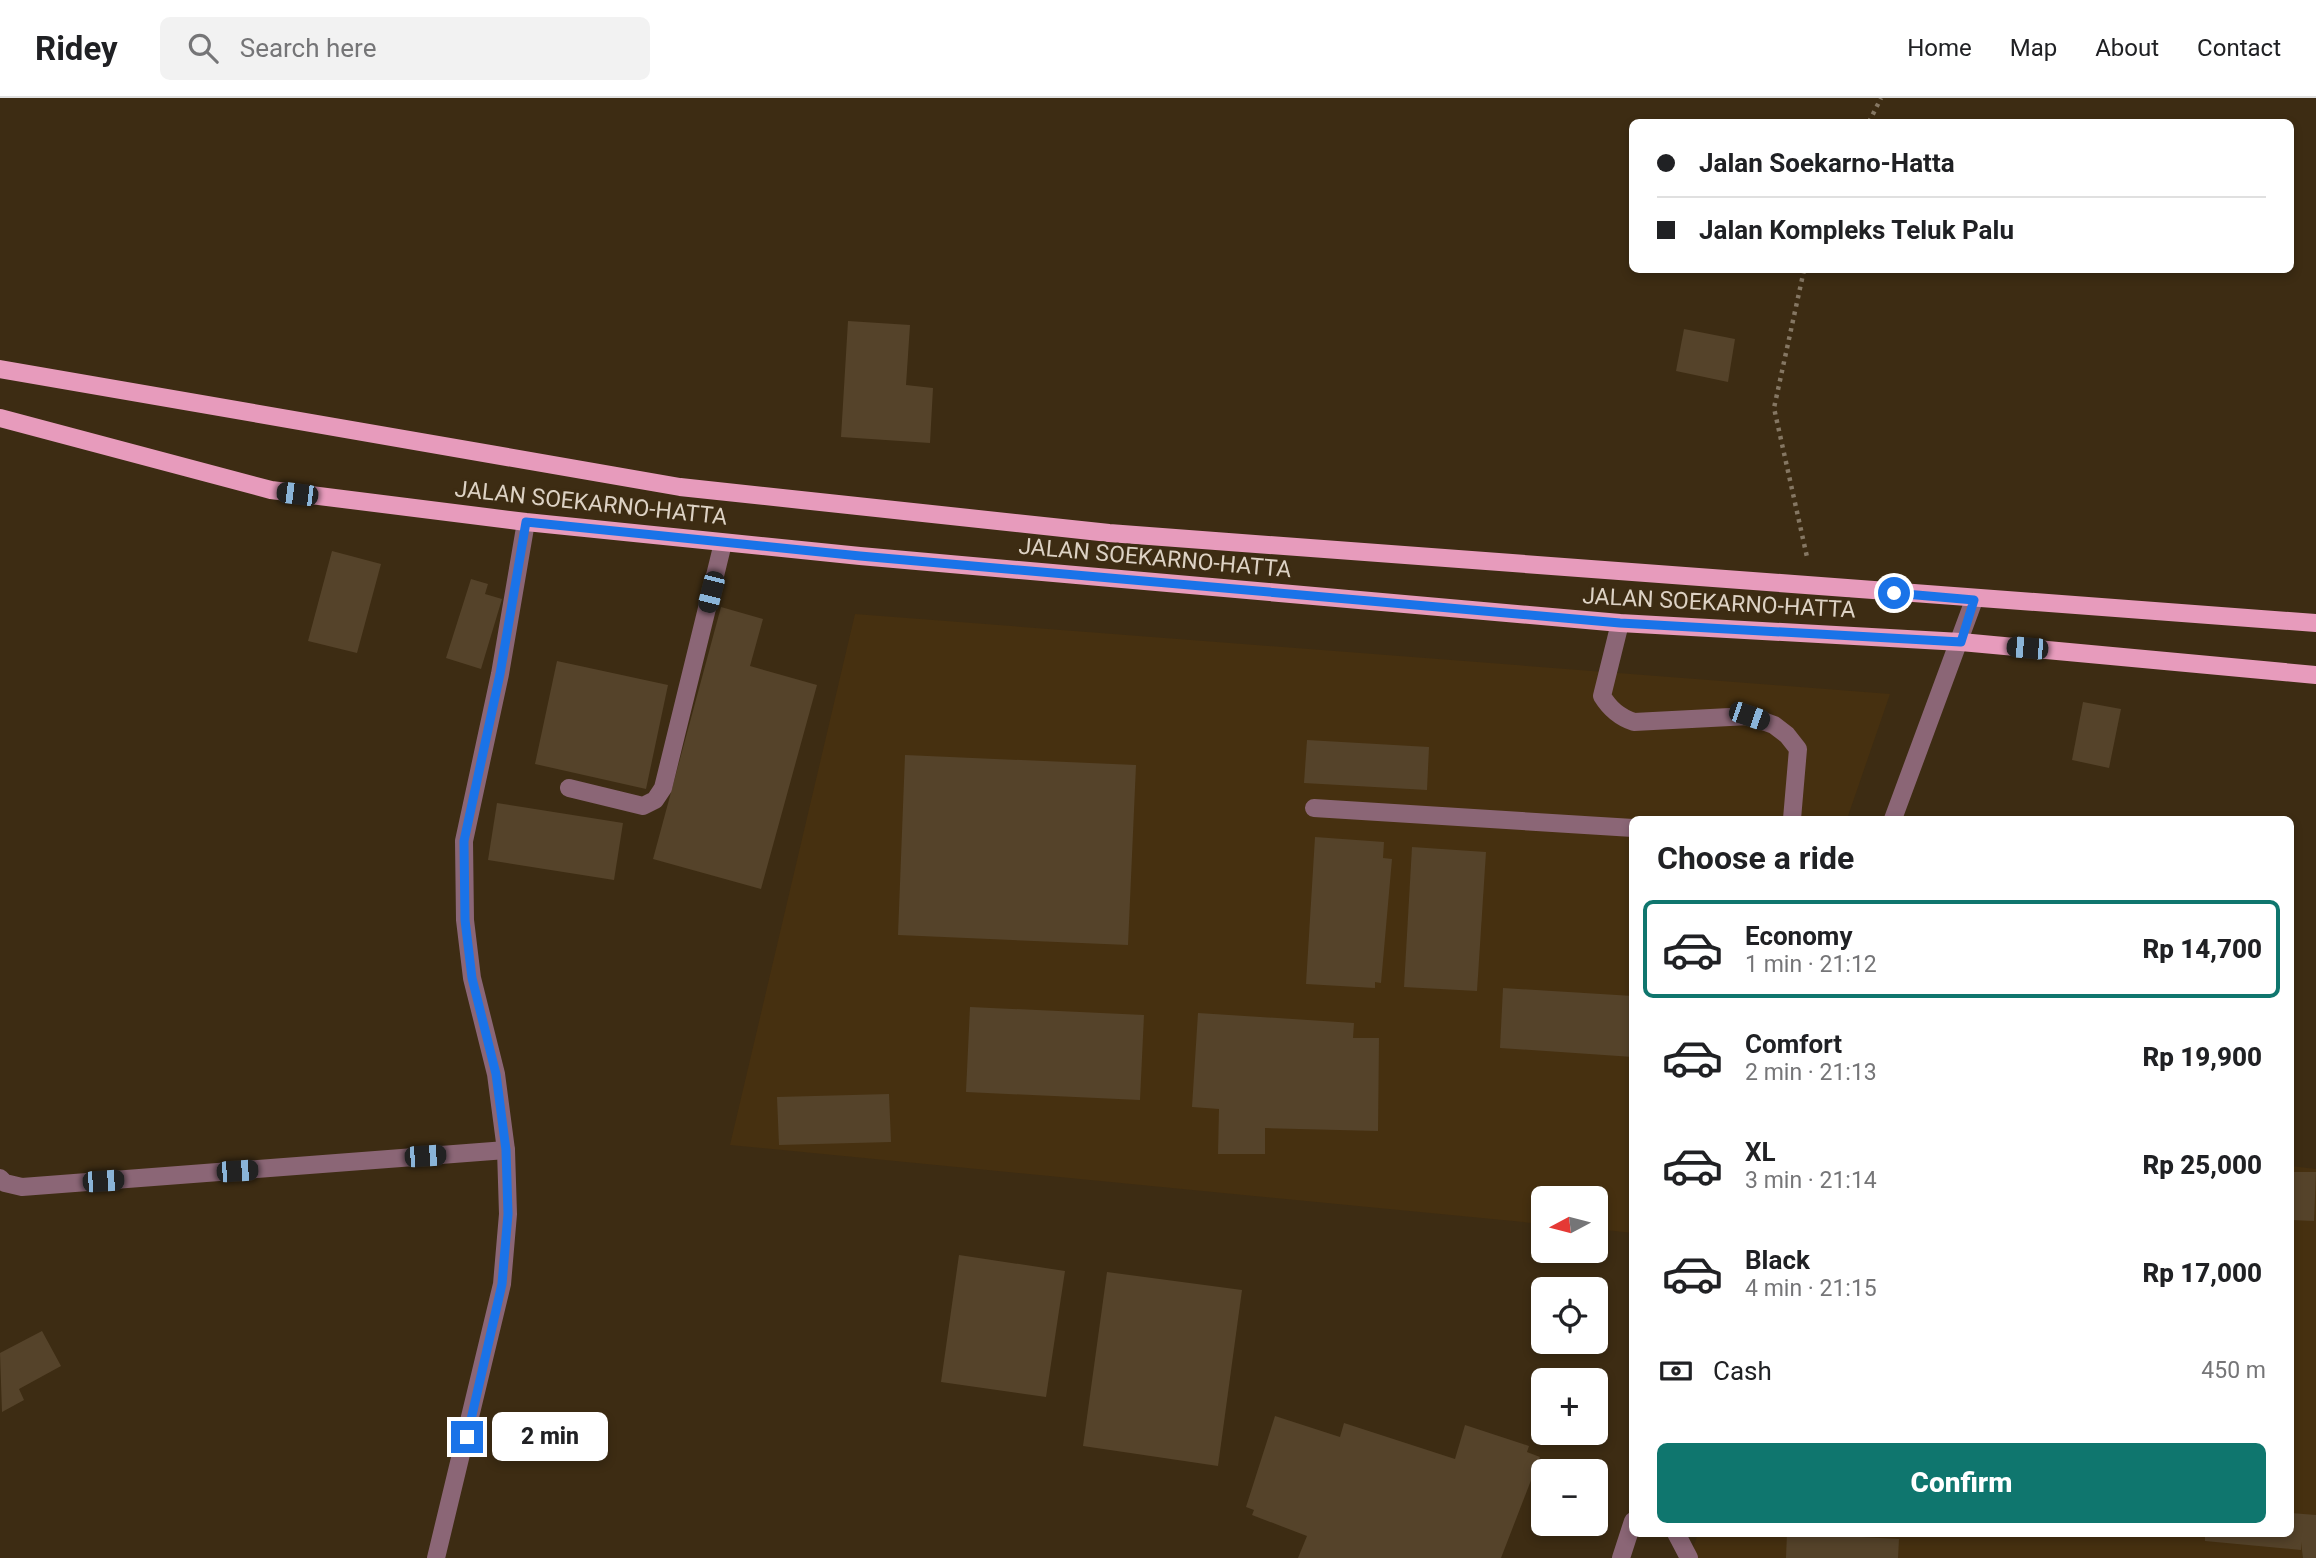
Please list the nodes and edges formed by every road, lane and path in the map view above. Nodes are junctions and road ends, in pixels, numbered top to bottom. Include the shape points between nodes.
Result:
1 (1881, 98) edge
2 (1870, 119) edge
3 (1803, 273) edge
4 (0, 369) edge
5 (0, 418) edge
6 (526, 522) junction
7 (723, 543) junction
8 (1813, 585) junction
9 (1974, 600) junction
10 (1620, 623) junction
11 (2316, 624) edge
12 (1961, 642) junction
13 (2316, 675) edge
14 (569, 788) dead end
15 (1314, 808) dead end
16 (1792, 816) edge
17 (1894, 816) edge
18 (1629, 828) edge
19 (506, 1150) junction
20 (0, 1178) edge
21 (1629, 1533) edge
22 (1678, 1537) edge
23 (436, 1558) edge
24 (1621, 1558) edge
25 (1689, 1558) edge

1 - 2 path
3 - 8 path via 1774,408
4 - 8 main road, JALAN SOEKARNO-HATTA via 680,487 1109,533
5 - 6 main road, JALAN SOEKARNO-HATTA via 271,490
6 - 7 main road, JALAN SOEKARNO-HATTA
6 - 19 street via 464,841 465,920 472,978 496,1074
7 - 10 main road, JALAN SOEKARNO-HATTA
7 - 14 street via 663,788 655,800 643,806
8 - 9 main road, JALAN SOEKARNO-HATTA
9 - 11 main road, JALAN SOEKARNO-HATTA
9 - 12 street
10 - 12 main road, JALAN SOEKARNO-HATTA
10 - 16 street via 1602,696 1609,706 1621,718 1634,722 1749,716 1774,725 1798,749
12 - 13 main road, JALAN SOEKARNO-HATTA
12 - 17 street
15 - 18 street
19 - 20 street via 22,1187
19 - 23 street via 508,1214 502,1284
21 - 24 street
22 - 25 street

